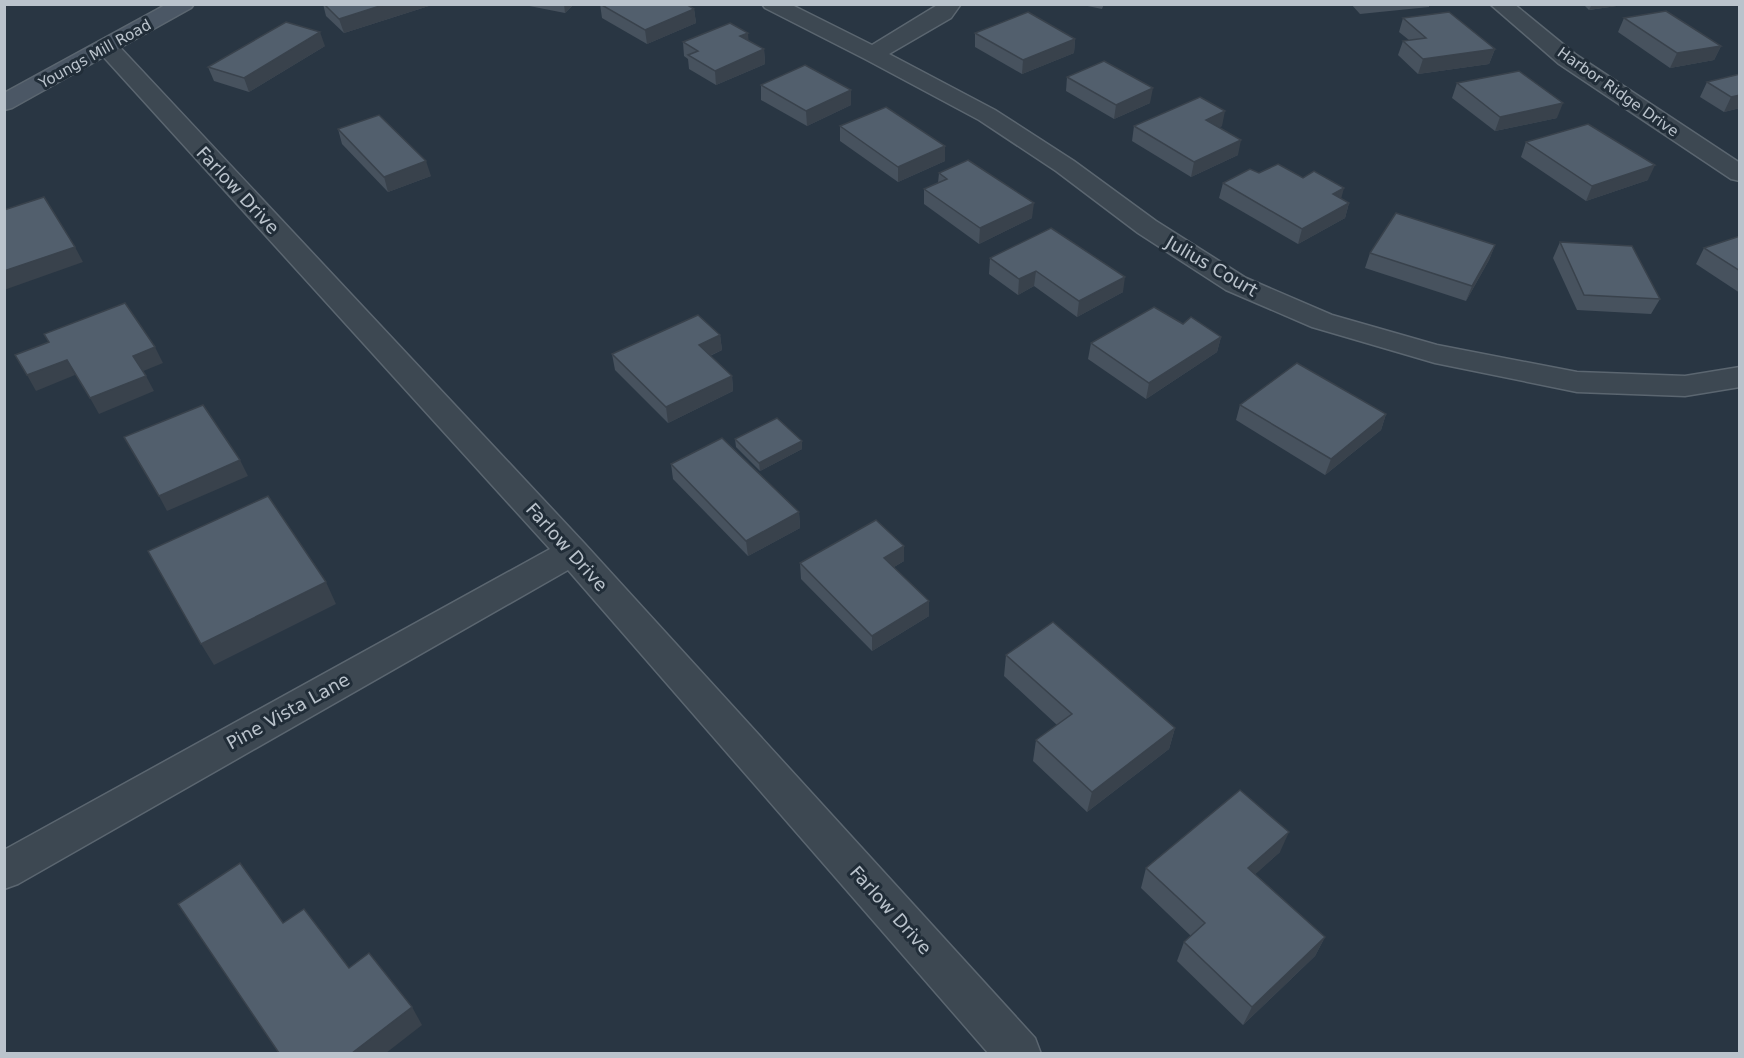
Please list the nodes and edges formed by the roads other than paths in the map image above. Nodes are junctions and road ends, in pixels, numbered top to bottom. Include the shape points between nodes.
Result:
1 (184, 4) edge
2 (772, 4) edge
3 (951, 4) edge
4 (1500, 4) edge
5 (108, 48) junction
6 (873, 54) junction
7 (4, 103) edge
8 (1740, 174) edge
9 (1740, 377) edge
10 (572, 552) junction
11 (4, 871) edge
12 (1019, 1053) edge

1 - 5 street, Youngs Mill Road
2 - 6 street, Julius Court
3 - 6 street via 943,13
4 - 8 street, Harbor Ridge Drive via 1567,59
5 - 7 street, Youngs Mill Road
5 - 10 street, Farlow Drive
6 - 9 street, Julius Court via 987,115 1236,284 1322,321 1435,354 1577,382 1685,387
10 - 11 street, Pine Vista Lane
10 - 12 street, Farlow Drive

